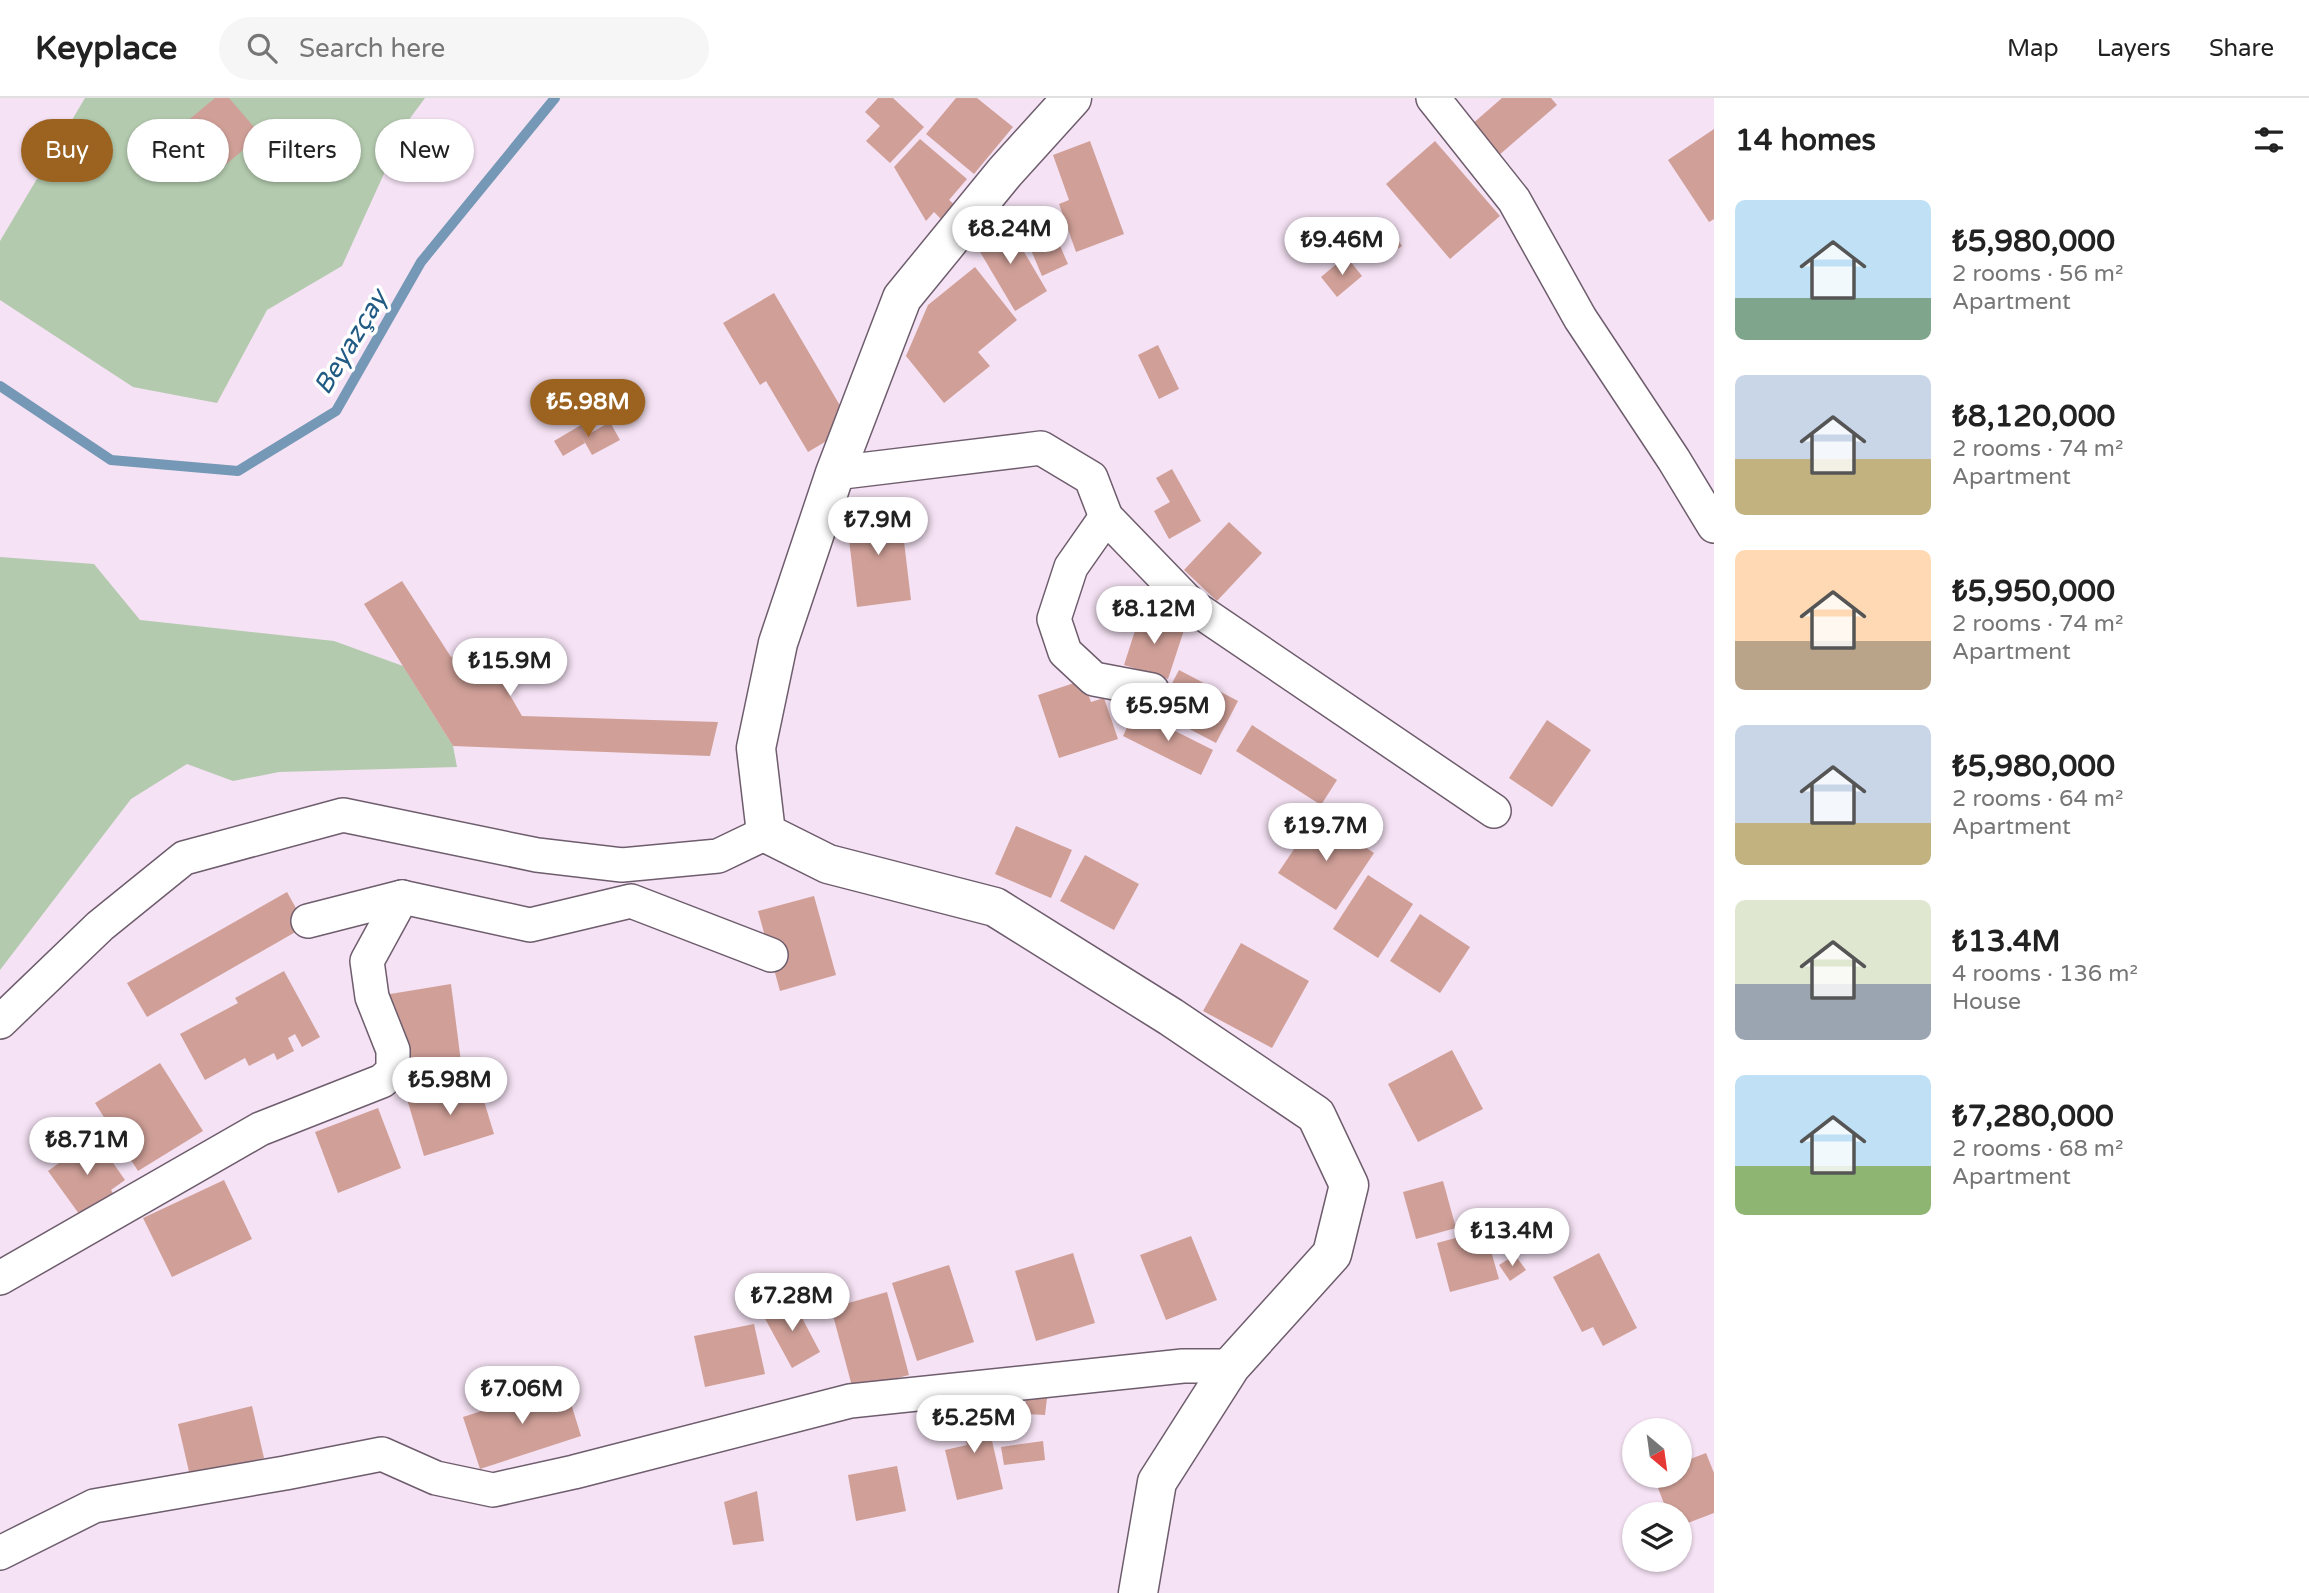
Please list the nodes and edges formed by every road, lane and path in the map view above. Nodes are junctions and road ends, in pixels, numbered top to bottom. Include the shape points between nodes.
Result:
1 (1072, 98) edge
2 (1433, 98) edge
3 (835, 473) junction
4 (1106, 517) junction
5 (1714, 526) edge
6 (1152, 690) dead end
7 (1494, 811) dead end
8 (766, 833) junction
9 (622, 865) junction
10 (402, 897) junction
11 (631, 901) junction
12 (308, 921) dead end
13 (771, 955) dead end
14 (0, 1022) edge
15 (0, 1278) edge
16 (1231, 1366) junction
17 (0, 1553) edge
18 (1138, 1593) edge

1 - 3 street via 1004,172 902,298
2 - 5 street via 1514,200 1580,318
3 - 4 street via 1041,449 1091,478
3 - 8 street via 778,643 756,748
4 - 6 street via 1071,567 1054,619 1065,652 1094,679
4 - 7 street via 1192,606
8 - 9 street via 718,856
8 - 16 street via 828,863 995,907 1316,1115 1349,1185 1332,1254
9 - 11 street
9 - 14 street via 537,855 343,816 184,858 100,926
10 - 11 street via 530,925
10 - 12 street
10 - 15 street via 367,961 372,997 394,1050 393,1071 382,1081 260,1129
11 - 13 street
16 - 17 street via 1183,1366 850,1401 493,1490 436,1478 382,1454 94,1506
16 - 18 street via 1157,1482

